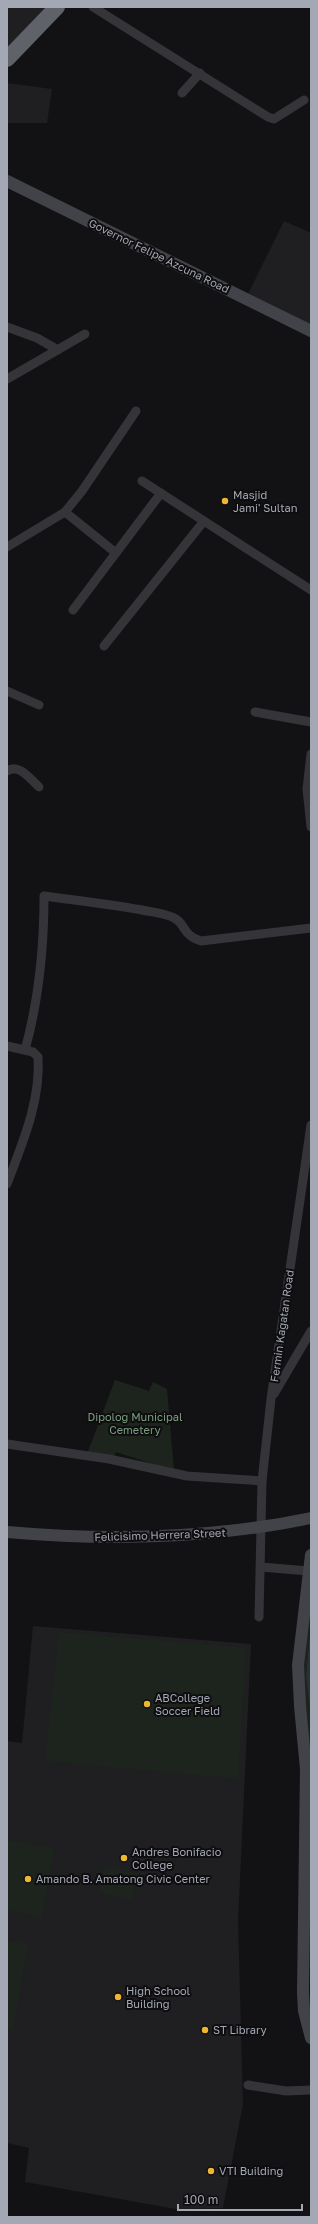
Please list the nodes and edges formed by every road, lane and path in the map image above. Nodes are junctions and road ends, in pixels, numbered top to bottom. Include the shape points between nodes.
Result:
1 (57, 7) edge
2 (93, 7) edge
3 (7, 59) edge
4 (200, 73) junction
5 (182, 93) dead end
6 (304, 100) dead end
7 (7, 180) edge
8 (7, 327) edge
9 (311, 331) edge
10 (85, 334) dead end
11 (58, 350) junction
12 (7, 380) edge
13 (136, 412) dead end
14 (142, 481) dead end
15 (161, 493) junction
16 (65, 512) junction
17 (204, 521) junction
18 (7, 547) edge
19 (116, 553) junction
20 (311, 590) edge
21 (73, 610) dead end
22 (104, 646) dead end
23 (7, 690) edge
24 (39, 705) dead end
25 (255, 712) dead end
26 (311, 722) edge
27 (311, 754) edge
28 (7, 771) edge
29 (39, 787) dead end
30 (311, 827) edge
31 (311, 928) edge
32 (7, 1046) edge
33 (25, 1050) junction
34 (311, 1125) edge
35 (7, 1184) edge
36 (311, 1332) edge
37 (271, 1398) junction
38 (7, 1444) edge
39 (262, 1481) junction
40 (311, 1518) edge
41 (261, 1529) junction
42 (7, 1532) edge
43 (311, 1555) edge
44 (261, 1567) junction
45 (308, 1571) junction
46 (259, 1617) dead end
47 (311, 2038) edge
48 (248, 2085) dead end
49 (311, 2090) edge

1 - 3 highway
2 - 4 street via 166,55
4 - 5 street
4 - 6 street via 274,119
7 - 9 street, Governor Felipe Azcuna Road
8 - 11 street via 37,338
10 - 11 street
11 - 12 street
13 - 16 street
14 - 15 street
15 - 17 street
15 - 19 street
16 - 18 street
16 - 19 street
17 - 20 street
17 - 22 street
19 - 21 street
23 - 24 street
25 - 26 street
27 - 30 street via 307,789
28 - 29 street via 19,769
31 - 33 street via 201,941 192,938 179,921 170,916 44,896 41,971 35,1014
32 - 33 street
33 - 35 street via 34,1052 38,1057 38,1080 28,1127
34 - 37 street, Fermin Kagatan Road
36 - 37 street
37 - 39 street, Fermin Kagatan Road
38 - 39 street via 109,1459 187,1476
39 - 41 street, Fermin Kagatan Road
40 - 41 street, Felicisimo Herrera Street
41 - 42 street, Felicisimo Herrera Street via 130,1538
41 - 44 street, Fermin Kagatan Road
43 - 45 street
44 - 45 street
44 - 46 street, Fermin Kagatan Road
45 - 47 street via 298,1684 306,1769 303,1992 304,2010
48 - 49 street via 286,2091

